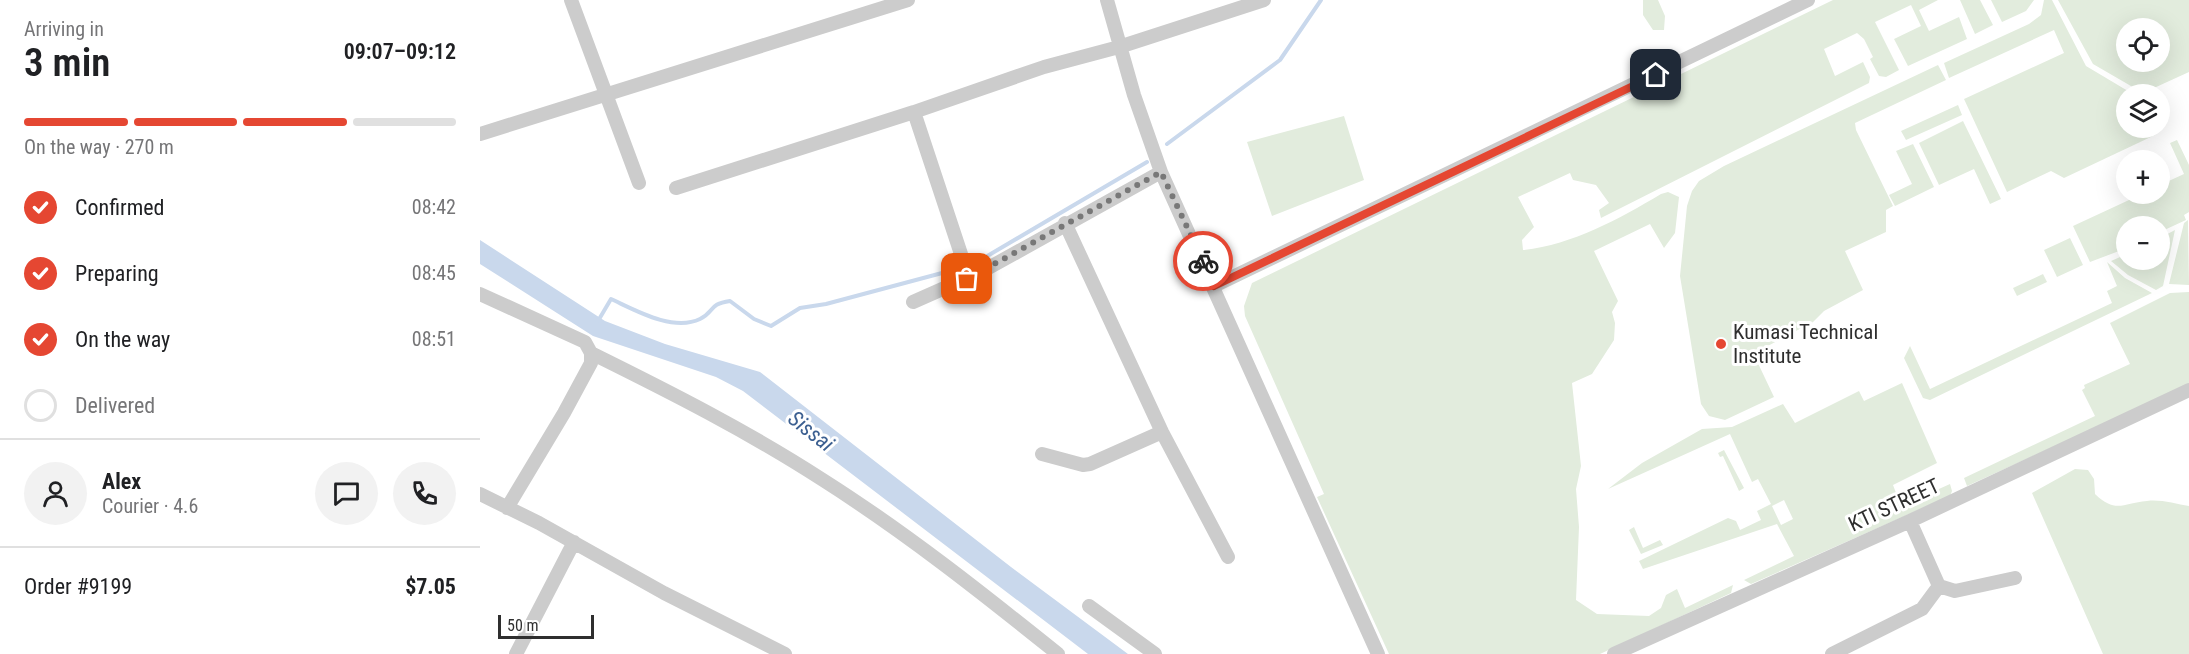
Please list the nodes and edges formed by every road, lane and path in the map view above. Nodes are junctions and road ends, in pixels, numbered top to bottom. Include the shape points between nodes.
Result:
1 (571, 0) edge
2 (908, 0) edge
3 (1107, 0) edge
4 (1263, 0) edge
5 (1808, 0) edge
6 (1119, 47) junction
7 (606, 94) junction
8 (914, 112) junction
9 (480, 134) edge
10 (1161, 172) junction
11 (639, 183) dead end
12 (676, 188) dead end
13 (1065, 224) junction
14 (961, 254) dead end
15 (1214, 286) junction
16 (480, 294) edge
17 (913, 302) dead end
18 (591, 353) junction
19 (2189, 390) edge
20 (1162, 432) junction
21 (1042, 454) dead end
22 (480, 494) edge
23 (507, 508) junction
24 (1910, 521) junction
25 (574, 542) junction
26 (1228, 557) dead end
27 (2015, 579) dead end
28 (1939, 586) junction
29 (1089, 606) dead end
30 (516, 654) edge
31 (785, 654) edge
32 (1058, 654) edge
33 (1155, 654) edge
34 (1378, 654) edge
35 (1614, 654) edge
36 (1832, 654) edge

1 - 7 street
2 - 7 street
3 - 6 street
4 - 6 street
5 - 15 street
6 - 8 street via 1044,67
6 - 10 street
7 - 9 street
7 - 11 street
8 - 12 street
8 - 14 street
10 - 13 street
10 - 15 street
13 - 17 street via 983,271
13 - 20 street
15 - 34 street
16 - 18 street via 585,342
18 - 23 street via 591,363 564,413
18 - 32 street via 693,403 824,480 964,579
19 - 24 street, KTI STREET
20 - 21 street via 1090,464
20 - 26 street
22 - 23 street
23 - 25 street
24 - 28 street
24 - 35 street, KTI STREET
25 - 30 street
25 - 31 street
27 - 28 street via 1955,591
28 - 36 street via 1922,609
29 - 33 street

